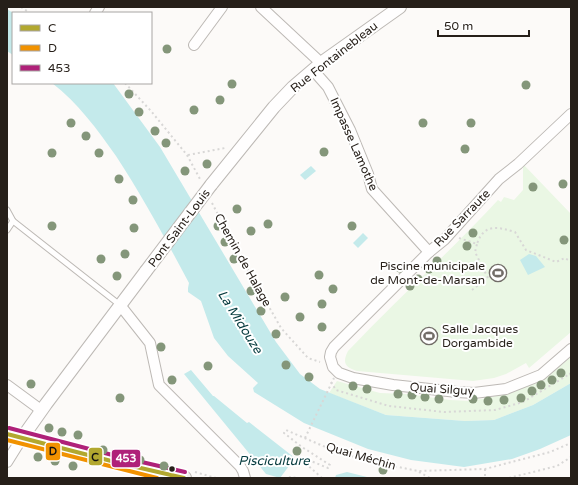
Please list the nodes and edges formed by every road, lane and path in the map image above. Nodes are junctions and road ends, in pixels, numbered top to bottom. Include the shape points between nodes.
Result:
1 (222, 7) edge
2 (261, 7) edge
3 (400, 7) edge
4 (194, 45) dead end
5 (317, 66) junction
6 (126, 84) edge
7 (571, 114) edge
8 (244, 145) junction
9 (187, 155) junction
10 (206, 183) junction
11 (212, 202) dead end
12 (7, 210) edge
13 (14, 221) junction
14 (7, 230) edge
15 (461, 240) dead end
16 (478, 244) junction
17 (429, 252) junction
18 (571, 262) edge
19 (472, 290) dead end
20 (120, 305) junction
21 (571, 349) edge
22 (331, 362) junction
23 (334, 378) dead end
24 (7, 385) edge
25 (43, 407) junction
26 (7, 434) edge
27 (22, 438) junction
28 (305, 438) junction
29 (571, 443) edge
30 (571, 457) edge
31 (7, 462) edge
32 (485, 469) junction
33 (418, 471) junction
34 (153, 475) edge
35 (184, 478) edge
36 (245, 478) edge
37 (289, 478) edge
38 (297, 478) edge
39 (322, 478) edge
40 (430, 478) edge
41 (486, 478) edge
42 (509, 478) edge

1 - 4 street
2 - 5 street, Impasse Lamothe
3 - 5 street, Rue Fontainebleau
5 - 8 street, Rue Fontainebleau via 283,97
5 - 17 street, Impasse Lamothe via 350,130 372,189
6 - 9 path
7 - 17 street, Rue Sarraute via 499,179 445,239
8 - 9 path
8 - 10 street, Rue Fontainebleau
9 - 10 path
10 - 20 street, Pont Saint-Louis, bridge
11 - 22 path, Chemin de Halage via 281,328 308,358
12 - 13 lane
13 - 14 lane
13 - 20 lane
15 - 16 path
16 - 18 path via 484,232 491,228 501,228 515,232 526,250 556,262 565,258
16 - 19 path via 475,252 488,278
17 - 22 street, Rue Sarraute via 334,347 330,352
20 - 25 street, Pont Saint-Louis
20 - 36 street via 150,343 159,385 240,466
21 - 22 street, Quai Silguy via 540,375 506,389 474,392 393,385 353,378 339,373
23 - 28 path, bridge
24 - 25 street
25 - 27 street, Pont Saint-Louis
26 - 27 main road
27 - 31 street
27 - 34 main road
28 - 33 path, Quai Méchin via 364,460
28 - 39 path, Quai Méchin via 286,430 284,433 302,448 330,465 328,468 306,460 304,462
29 - 32 path, Quai Méchin via 550,452
30 - 42 path via 557,466
32 - 33 path, Quai Méchin
32 - 41 path
33 - 40 path, Quai Méchin
34 - 35 main road
37 - 38 path

